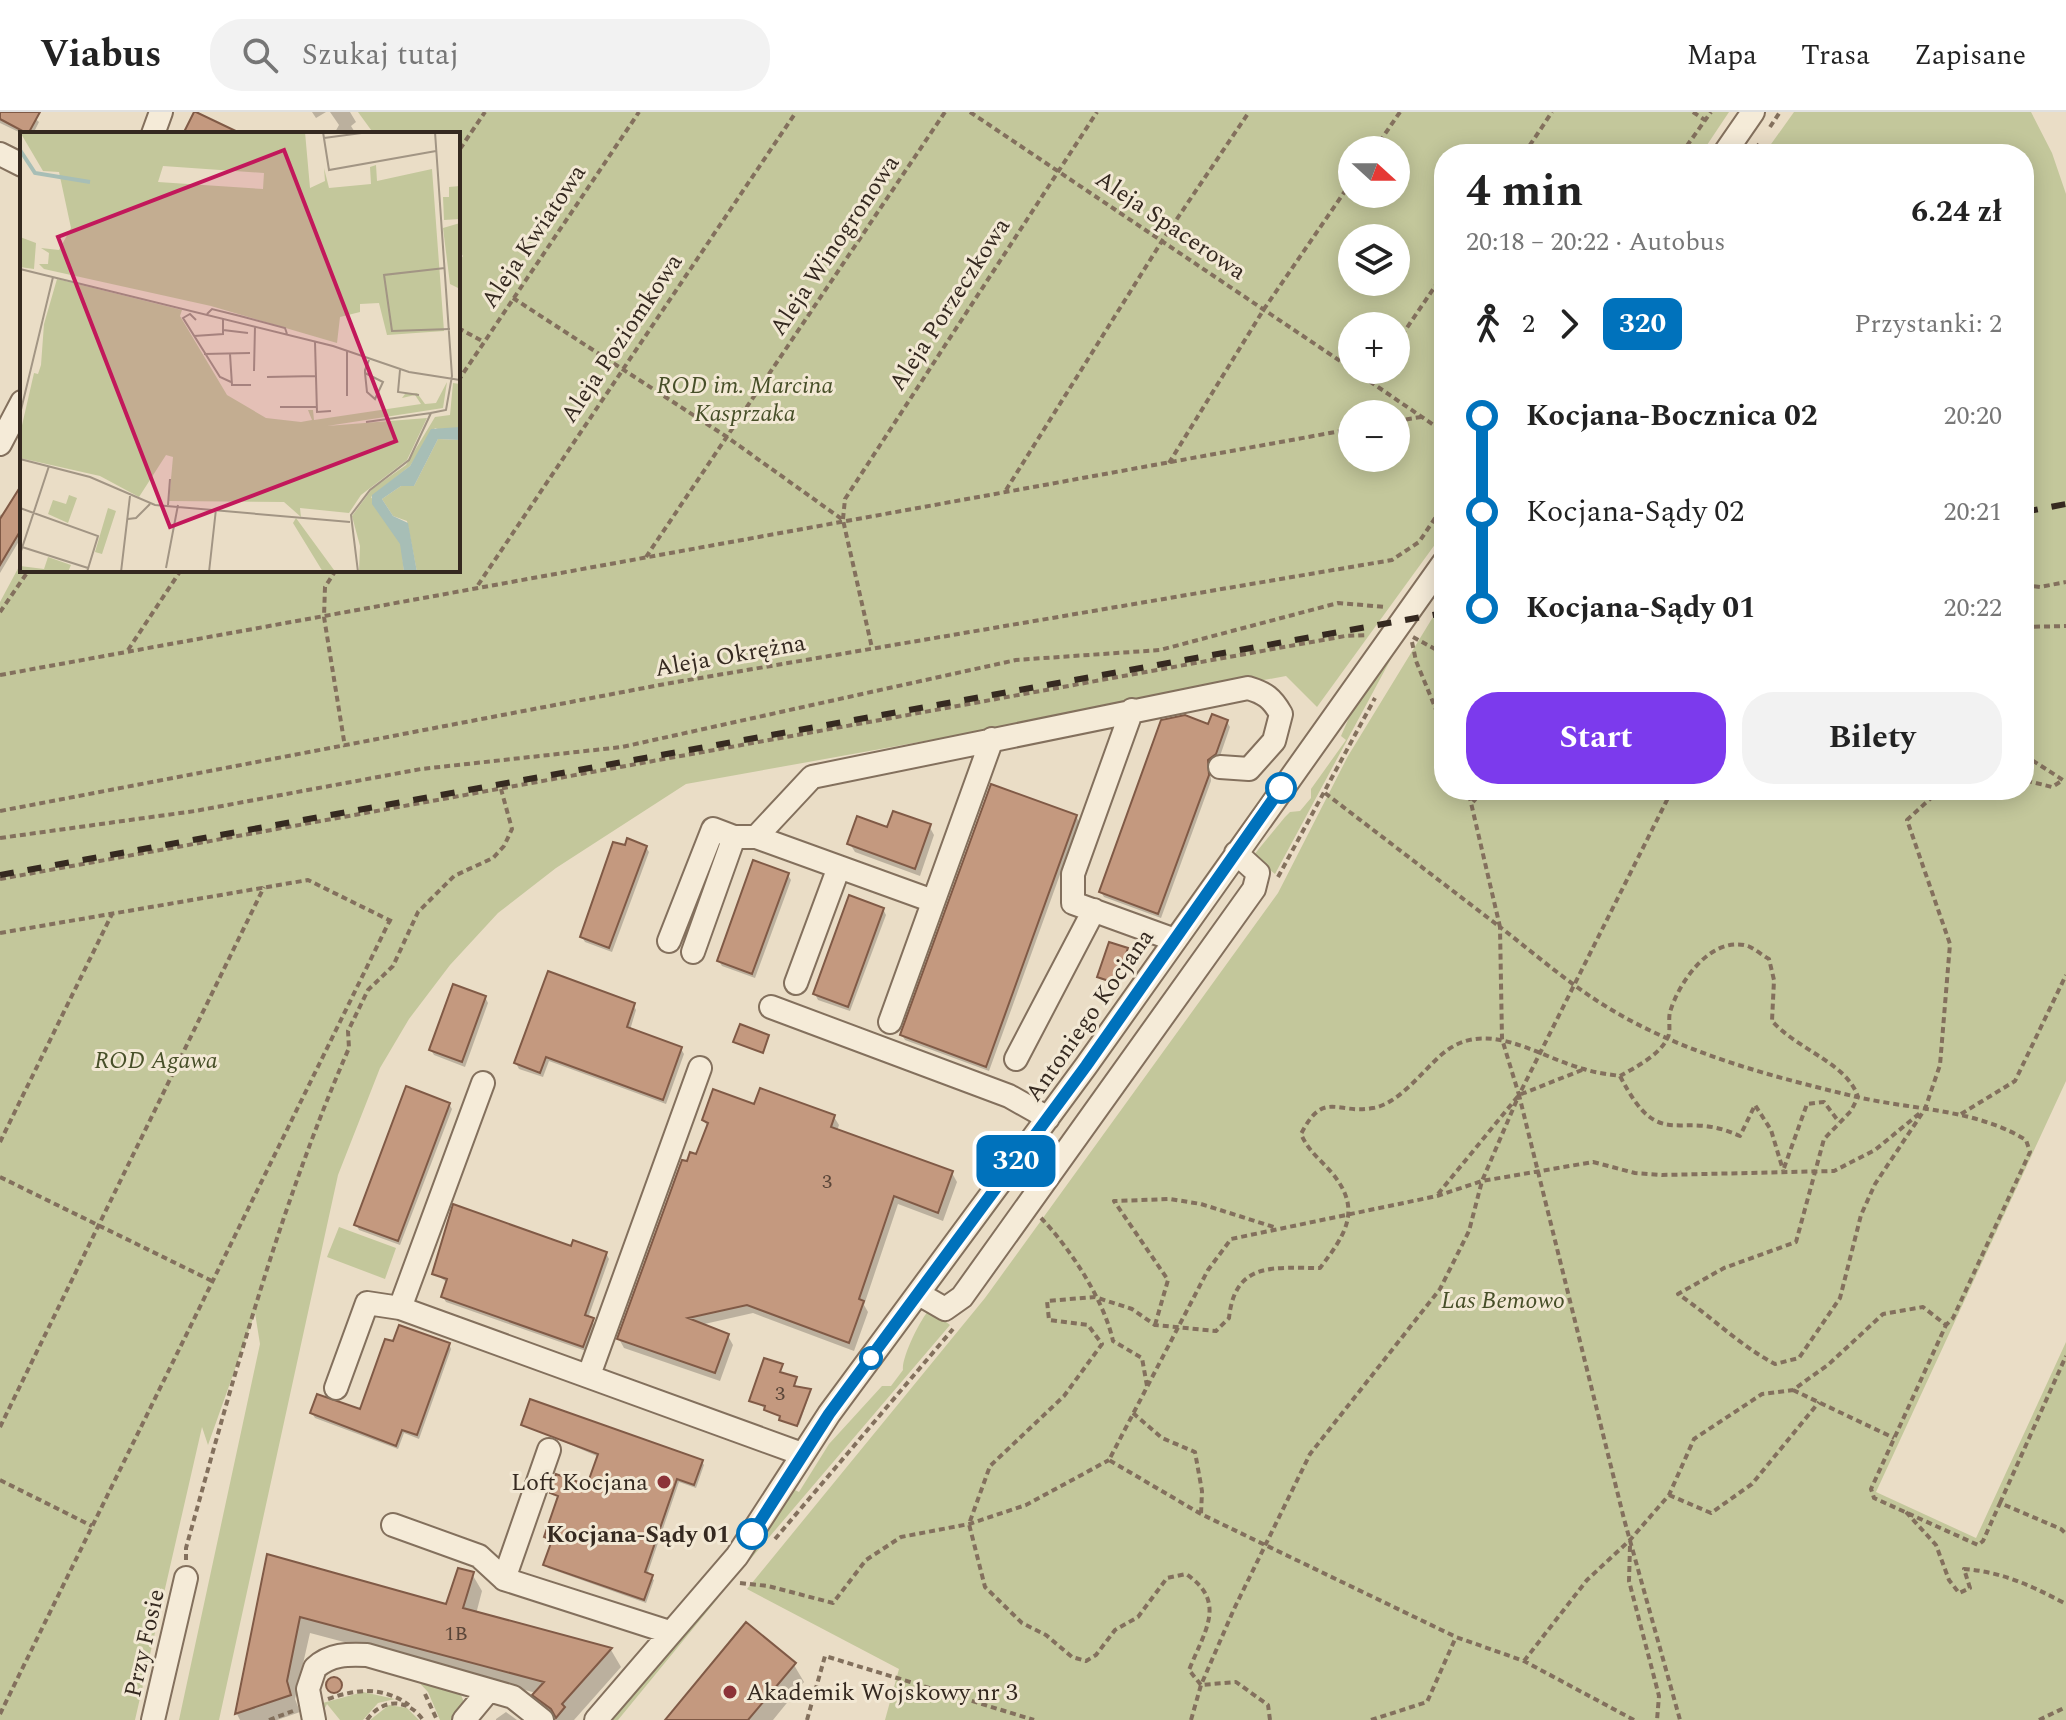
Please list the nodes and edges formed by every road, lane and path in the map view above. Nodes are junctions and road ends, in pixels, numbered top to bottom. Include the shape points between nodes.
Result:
1 (161, 112) edge
2 (485, 112) edge
3 (639, 112) edge
4 (796, 112) edge
5 (945, 112) edge
6 (970, 112) edge
7 (1097, 112) edge
8 (1249, 112) edge
9 (1400, 112) edge
10 (1552, 112) edge
11 (1693, 112) edge
12 (1711, 112) edge
13 (1753, 112) edge
14 (1705, 120) junction
15 (154, 132) edge
16 (1384, 136) edge
17 (1531, 144) edge
18 (1688, 144) edge
19 (1731, 144) edge
20 (460, 149) dead end
21 (0, 154) edge
22 (20, 164) edge
23 (1057, 170) junction
24 (1338, 201) edge
25 (1162, 241) junction
26 (1434, 288) edge
27 (513, 298) junction
28 (1264, 309) junction
29 (1410, 323) edge
30 (460, 329) edge
31 (484, 342) junction
32 (1338, 360) edge
33 (621, 369) junction
34 (460, 378) edge
35 (1374, 384) edge
36 (20, 406) edge
37 (1422, 417) junction
38 (1410, 419) edge
39 (1434, 425) edge
40 (1338, 432) edge
41 (727, 437) junction
42 (0, 443) edge
43 (1169, 463) junction
44 (1005, 492) junction
45 (843, 520) junction
46 (1434, 520) edge
47 (646, 557) junction
48 (28, 572) edge
49 (180, 572) edge
50 (335, 572) edge
51 (1434, 576) edge
52 (2066, 582) edge
53 (477, 586) junction
54 (2034, 586) edge
55 (1393, 607) dead end
56 (0, 612) edge
57 (324, 617) junction
58 (2066, 626) edge
59 (2034, 627) edge
60 (1372, 635) dead end
61 (1434, 648) edge
62 (872, 649) junction
63 (128, 650) junction
64 (0, 675) edge
65 (1434, 705) edge
66 (1132, 710) junction
67 (992, 739) junction
68 (345, 747) junction
69 (2034, 761) edge
70 (1220, 767) dead end
71 (2034, 782) edge
72 (501, 789) junction
73 (1325, 793) dead end
74 (1667, 800) edge
75 (1929, 800) edge
76 (1473, 802) edge
77 (0, 811) edge
78 (745, 837) junction
79 (0, 838) edge
80 (1236, 853) junction
81 (839, 867) junction
82 (0, 879) edge
83 (264, 887) junction
84 (933, 901) junction
85 (1094, 910) junction
86 (112, 914) junction
87 (1500, 927) junction
88 (0, 933) edge
89 (1175, 940) junction
90 (669, 941) dead end
91 (693, 952) dead end
92 (2066, 975) edge
93 (796, 983) dead end
94 (1575, 985) junction
95 (771, 1007) dead end
96 (890, 1022) dead end
97 (1668, 1036) junction
98 (1502, 1039) junction
99 (1540, 1053) junction
100 (1016, 1059) dead end
101 (700, 1068) dead end
102 (1584, 1070) junction
103 (1620, 1076) junction
104 (483, 1083) dead end
105 (1519, 1095) junction
106 (1858, 1097) junction
107 (1925, 1109) junction
108 (1961, 1114) junction
109 (1048, 1118) junction
110 (1839, 1122) junction
111 (0, 1142) edge
112 (1783, 1170) junction
113 (1817, 1171) junction
114 (1538, 1172) junction
115 (0, 1177) edge
116 (1482, 1181) junction
117 (1437, 1196) junction
118 (1351, 1212) junction
119 (1036, 1213) dead end
120 (99, 1226) junction
121 (1276, 1227) junction
122 (212, 1281) junction
123 (919, 1294) junction
124 (1095, 1297) junction
125 (400, 1308) junction
126 (1155, 1325) junction
127 (1946, 1325) junction
128 (1178, 1330) junction
129 (2066, 1356) edge
130 (589, 1375) junction
131 (1147, 1387) junction
132 (336, 1388) dead end
133 (1793, 1390) junction
134 (1819, 1402) junction
135 (1133, 1413) junction
136 (0, 1427) edge
137 (1894, 1438) junction
138 (549, 1450) dead end
139 (802, 1454) junction
140 (1109, 1460) junction
141 (0, 1480) edge
142 (1669, 1495) junction
143 (2000, 1503) junction
144 (1904, 1510) junction
145 (1201, 1514) junction
146 (969, 1524) junction
147 (393, 1525) dead end
148 (92, 1526) junction
149 (2066, 1534) edge
150 (1630, 1540) junction
151 (1266, 1545) junction
152 (186, 1578) joint
153 (504, 1579) junction
154 (737, 1583) dead end
155 (2066, 1604) edge
156 (669, 1632) junction
157 (1456, 1637) junction
158 (1524, 1661) junction
159 (1201, 1685) junction
160 (489, 1690) junction
161 (409, 1705) junction
162 (2066, 1707) edge
163 (312, 1712) edge
164 (0, 1714) edge
165 (153, 1720) edge
166 (269, 1720) edge
167 (367, 1720) edge
168 (423, 1720) edge
169 (464, 1720) edge
170 (542, 1720) edge
171 (596, 1720) edge
172 (807, 1720) edge
173 (1034, 1720) edge
174 (1191, 1720) edge
175 (1270, 1720) edge
176 (1371, 1720) edge
177 (1634, 1720) edge
178 (1657, 1720) edge
179 (1680, 1720) edge
180 (2039, 1720) edge

1 - 15 street
2 - 20 path
3 - 27 path, Aleja Kwiatowa
4 - 33 path, Aleja Poziomkowa
5 - 41 path, Aleja Winogronowa
6 - 23 path, Aleja Spacerowa
7 - 23 path, Aleja Porzeczkowa
8 - 25 path
9 - 16 path
10 - 17 path
11 - 14 path
12 - 14 path
13 - 19 street
14 - 18 path
21 - 22 street
23 - 25 path, Aleja Spacerowa
23 - 45 path, Aleja Porzeczkowa via 845,499
24 - 28 path
25 - 28 path, Aleja Spacerowa
25 - 44 path
26 - 29 path
27 - 31 path, Aleja Kwiatowa
27 - 33 path
28 - 32 path, Aleja Spacerowa
28 - 43 path
30 - 31 path
31 - 34 path, Aleja Kwiatowa
33 - 41 path
33 - 53 path, Aleja Poziomkowa
35 - 37 path, Aleja Spacerowa
36 - 42 street
37 - 38 path
37 - 39 path, Aleja Spacerowa
40 - 43 path
41 - 45 path
41 - 47 path, Aleja Winogronowa
43 - 44 path
44 - 45 path
45 - 47 path
45 - 62 path
46 - 62 path, Aleja Okrężna via 1419,542 1392,560
47 - 53 path
48 - 56 path
49 - 63 path
50 - 57 path via 325,587
51 - 80 street, Antoniego Kocjana
52 - 54 path
53 - 57 path
55 - 79 path via 1338,603 1160,650 1016,660 622,747 421,769 210,808
57 - 63 path
57 - 68 path
58 - 59 path
60 - 72 path via 1149,670
61 - 65 path via 1411,635
62 - 68 path, Aleja Okrężna
63 - 64 path
66 - 67 street
66 - 70 street via 1248,688 1274,700 1281,714 1274,741 1249,769
66 - 85 street via 1073,874 1073,903
67 - 78 street via 812,777
67 - 84 street
68 - 77 path, Aleja Okrężna
69 - 71 path via 2063,780 2052,787
72 - 82 path
72 - 152 path via 512,829 504,846 493,858 454,876 418,912 393,966 368,990 348,1031 349,1048 304,1153 225,1404 186,1548
73 - 87 path
74 - 94 path
75 - 107 path via 1907,820 1950,944 1940,1065
76 - 87 path
78 - 81 street
78 - 90 street via 713,829
78 - 91 street
80 - 89 street, Antoniego Kocjana
80 - 123 street via 1258,873 1254,889 1143,1048 962,1297 945,1309
81 - 84 street
81 - 93 street
83 - 86 path
83 - 120 path
83 - 122 path via 308,880 393,921
84 - 96 street
85 - 89 street
85 - 100 street
86 - 88 path
86 - 111 path
87 - 94 path
87 - 98 path
89 - 109 street, Antoniego Kocjana
92 - 108 path via 2015,1081
94 - 97 path via 1608,1008
94 - 99 path
95 - 109 street via 1009,1096
97 - 103 path via 1646,1061
97 - 106 path via 1785,1078
97 - 106 path via 1669,1014 1692,971 1711,953 1730,945 1749,946 1769,959 1772,1021 1804,1050 1844,1074
98 - 99 path
98 - 105 path
98 - 118 path via 1474,1037 1446,1050 1392,1099 1373,1108 1330,1104 1310,1116 1301,1134 1342,1189
99 - 102 path
99 - 105 path
101 - 130 street
102 - 103 path
102 - 105 path
103 - 112 path via 1635,1106 1666,1126 1721,1127 1740,1136 1755,1105 1771,1130
104 - 125 street
105 - 114 path
105 - 116 path
105 - 117 path
106 - 107 path
106 - 110 path
107 - 108 path
107 - 113 path via 1875,1150 1834,1171
107 - 113 path via 1875,1184 1861,1215 1840,1298 1799,1358 1775,1364 1744,1348 1678,1294 1724,1268 1796,1242
108 - 127 path via 2008,1129 2026,1140 2030,1152
109 - 123 street, Antoniego Kocjana
110 - 112 path via 1824,1102 1807,1104
110 - 113 path via 1824,1139
112 - 113 path
112 - 114 path via 1662,1175 1593,1162
114 - 116 path
114 - 150 path
115 - 120 path
116 - 117 path
116 - 151 path via 1469,1231 1440,1289 1310,1454
117 - 118 path
118 - 121 path
118 - 128 path via 1341,1241 1320,1268 1257,1271 1239,1285 1229,1318 1216,1331
119 - 124 path via 1087,1277
120 - 122 path
120 - 136 path
121 - 126 path via 1186,1202 1114,1201 1168,1280
121 - 128 path via 1231,1239 1208,1270
122 - 148 path
123 - 139 street, Antoniego Kocjana
124 - 126 path via 1132,1309
124 - 131 path via 1113,1341 1142,1358
124 - 146 path via 1047,1301 1049,1320 1088,1325 1102,1344 1064,1396 990,1466
125 - 130 street
125 - 132 street via 367,1303
126 - 128 path
127 - 133 path via 1923,1307 1883,1314
127 - 137 path
128 - 131 path
129 - 143 path
130 - 139 street
131 - 135 path
133 - 134 path
133 - 142 path via 1762,1394 1694,1439
134 - 137 path
134 - 142 path via 1752,1484 1711,1513
135 - 140 path
135 - 145 path via 1162,1438 1195,1452
137 - 144 path via 1871,1489 1874,1498
138 - 153 street
139 - 156 street, Antoniego Kocjana via 737,1556
140 - 145 path
140 - 146 path via 1026,1505
141 - 148 path
142 - 150 path
143 - 144 path via 1978,1545
143 - 149 path
144 - 155 path via 1936,1545 1959,1593 1970,1588 1964,1569 1991,1571
145 - 151 path
146 - 154 path via 901,1537 866,1560 833,1603
146 - 159 path via 985,1587 1022,1623 1086,1661 1115,1630 1138,1617 1167,1578 1186,1574 1202,1584 1211,1601 1209,1620 1189,1670
147 - 153 street via 479,1556
148 - 164 path
150 - 158 path via 1587,1580
150 - 178 path via 1629,1581 1659,1696
150 - 179 path
151 - 157 path
151 - 159 path
152 - 165 street, Przy Fosie
153 - 156 street
156 - 171 street, Antoniego Kocjana
157 - 158 path
157 - 176 path via 1427,1702
158 - 177 path
159 - 174 path
159 - 175 path via 1236,1682 1268,1705
160 - 163 street via 349,1654 315,1668 309,1682
160 - 169 street
160 - 170 street via 513,1697
161 - 163 path via 362,1690
161 - 167 path via 380,1706
161 - 168 path
162 - 180 path
163 - 166 path
172 - 173 path via 825,1656

